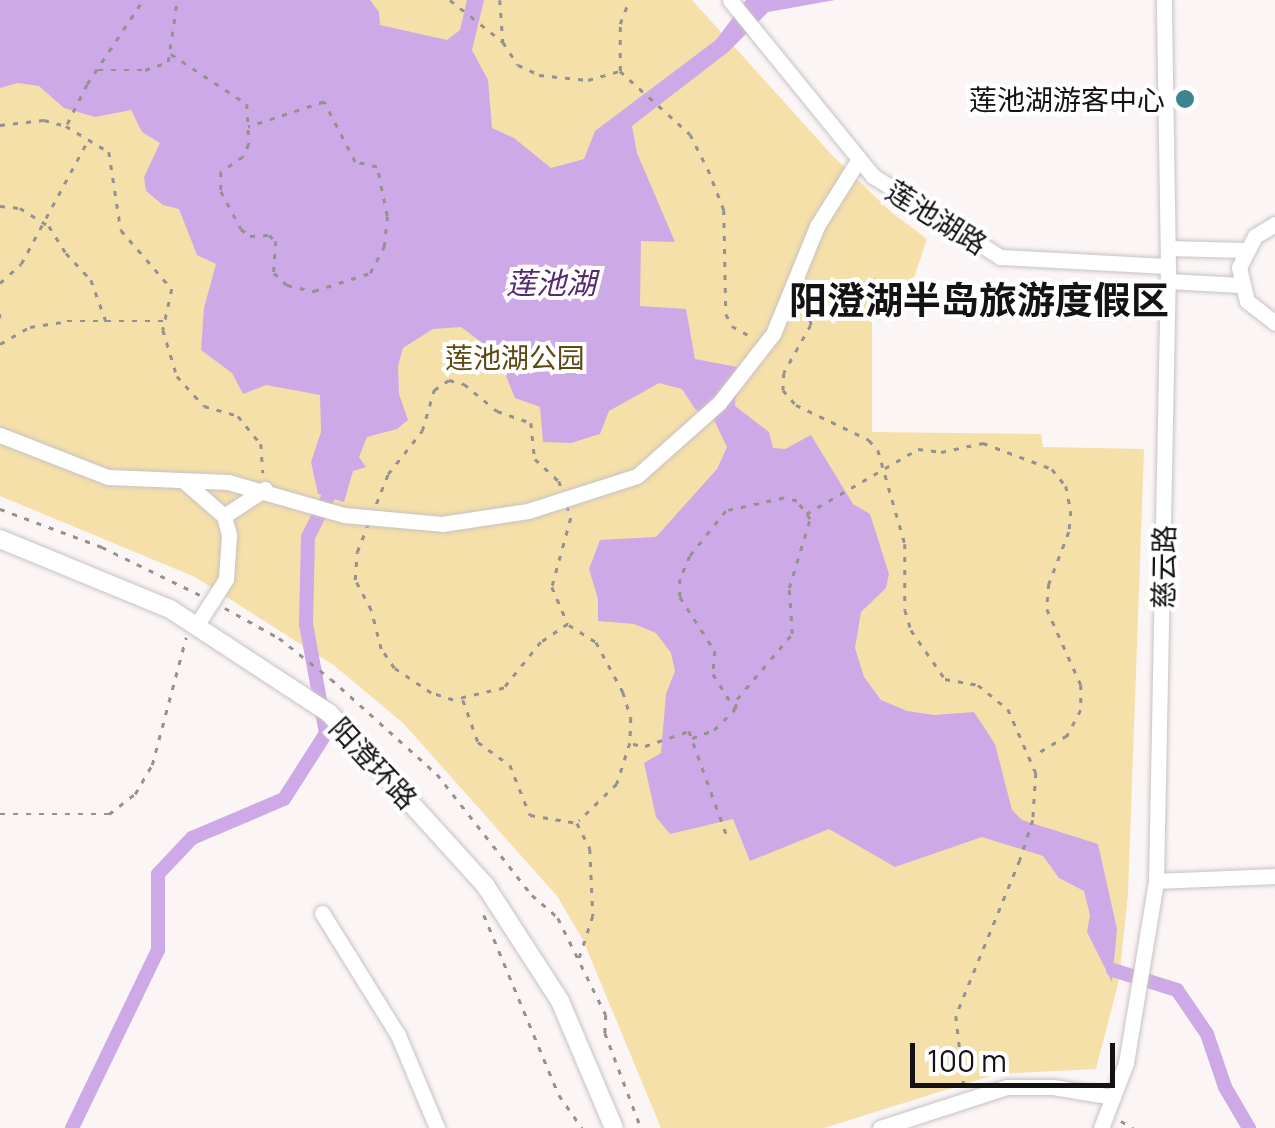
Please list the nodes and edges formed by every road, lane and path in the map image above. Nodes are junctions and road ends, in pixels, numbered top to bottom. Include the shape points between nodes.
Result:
1 (143, 0) edge
2 (177, 0) edge
3 (450, 0) edge
4 (500, 0) edge
5 (629, 0) edge
6 (730, 0) edge
7 (1164, 0) edge
8 (503, 42) junction
9 (171, 54) junction
10 (96, 70) junction
11 (620, 70) junction
12 (0, 125) edge
13 (66, 126) junction
14 (248, 127) junction
15 (89, 139) junction
16 (859, 159) junction
17 (0, 206) edge
18 (46, 223) junction
19 (1275, 224) edge
20 (1168, 248) junction
21 (1244, 250) junction
22 (1168, 274) junction
23 (0, 283) edge
24 (1240, 285) junction
25 (788, 299) junction
26 (106, 321) junction
27 (165, 321) junction
28 (1275, 322) edge
29 (0, 344) edge
30 (765, 344) junction
31 (0, 436) edge
32 (883, 471) junction
33 (186, 482) junction
34 (265, 489) junction
35 (562, 500) junction
36 (0, 509) edge
37 (806, 514) junction
38 (224, 516) junction
39 (368, 517) junction
40 (0, 538) edge
41 (214, 602) junction
42 (568, 624) junction
43 (173, 630) dead end
44 (192, 635) junction
45 (463, 699) junction
46 (735, 709) junction
47 (692, 738) junction
48 (630, 743) junction
49 (1032, 756) junction
50 (0, 814) edge
51 (577, 823) junction
52 (726, 833) dead end
53 (1275, 876) edge
54 (1156, 881) junction
55 (322, 913) dead end
56 (484, 913) dead end
57 (578, 959) junction
58 (1114, 1097) junction
59 (965, 1100) junction
60 (438, 1128) edge
61 (582, 1128) edge
62 (614, 1128) edge
63 (641, 1128) edge
64 (880, 1128) edge
65 (1102, 1128) edge

1 - 10 path
2 - 9 path
3 - 8 path
4 - 8 path
5 - 11 path via 620,24
6 - 16 street, 莲池湖路
7 - 20 street, 慈云路
8 - 11 path via 518,64 539,75 588,80
9 - 10 path via 168,62 145,70
9 - 14 path via 247,104
10 - 13 path
11 - 30 path via 690,134 724,210 726,314 732,326
12 - 13 path via 28,119
13 - 15 path
14 - 14 path via 249,144 222,172 221,191 241,229 276,241 274,272 287,286 314,291 370,273 384,247 387,216 377,167 355,162 324,102
15 - 18 path
15 - 27 path via 108,152 121,230 172,289
16 - 22 street, 莲池湖路 via 873,176 1000,257
16 - 25 street via 817,226
17 - 18 path via 20,208
18 - 23 path via 21,264
18 - 26 path via 91,280
19 - 21 street
20 - 21 street
20 - 22 street, 慈云路
21 - 24 street
22 - 24 street, 莲池湖路
22 - 54 street, 慈云路
24 - 28 street via 1259,314
25 - 30 street
25 - 32 path via 809,308 811,326 784,373 782,390 796,405 870,440
26 - 27 path
26 - 29 path via 30,326
27 - 34 path via 177,376 204,406 238,416 261,444
30 - 35 street via 719,403 638,476
31 - 33 street via 108,478
32 - 37 path
32 - 49 path via 906,544 906,610 920,649 945,678 994,695
32 - 49 path via 918,448 940,452 984,443 1033,459 1066,486 1069,532 1047,609 1081,685 1080,710 1067,736
33 - 34 street
33 - 38 street
34 - 38 street
34 - 39 street
35 - 39 street via 442,524
35 - 39 path via 559,482 535,459 531,423 497,411 449,380 434,390 422,430 388,474
35 - 42 path via 570,518 552,587
36 - 41 path via 102,547
37 - 46 path via 807,537 789,588 792,634
37 - 46 path via 797,501 784,498 726,511 680,579 680,597 715,650 714,674
38 - 41 street via 226,579
39 - 45 path via 355,580 381,648 394,668 432,693
40 - 44 main road, 阳澄环路 via 170,608
41 - 44 street
41 - 57 path via 280,639 332,679 437,774 532,895 558,918
42 - 45 path via 542,642 504,688
42 - 48 path via 596,642 624,692
43 - 44 path
44 - 50 path via 152,766 135,794 110,814
44 - 62 main road, 阳澄环路 via 328,713 486,885 560,1001
45 - 51 path via 478,742 510,765 530,814
46 - 47 path via 714,730
47 - 48 path via 690,731 644,746
47 - 52 path
48 - 51 path via 617,784
49 - 59 path via 1038,792 1033,820 956,1016
51 - 57 path via 590,848 595,884 593,916
53 - 54 street
54 - 58 street, 慈云路 via 1126,1063
55 - 60 street via 398,1035
56 - 61 path via 559,1095
57 - 63 path via 606,1015 605,1034
58 - 59 street via 1007,1087
58 - 65 street, 慈云路
59 - 64 street

